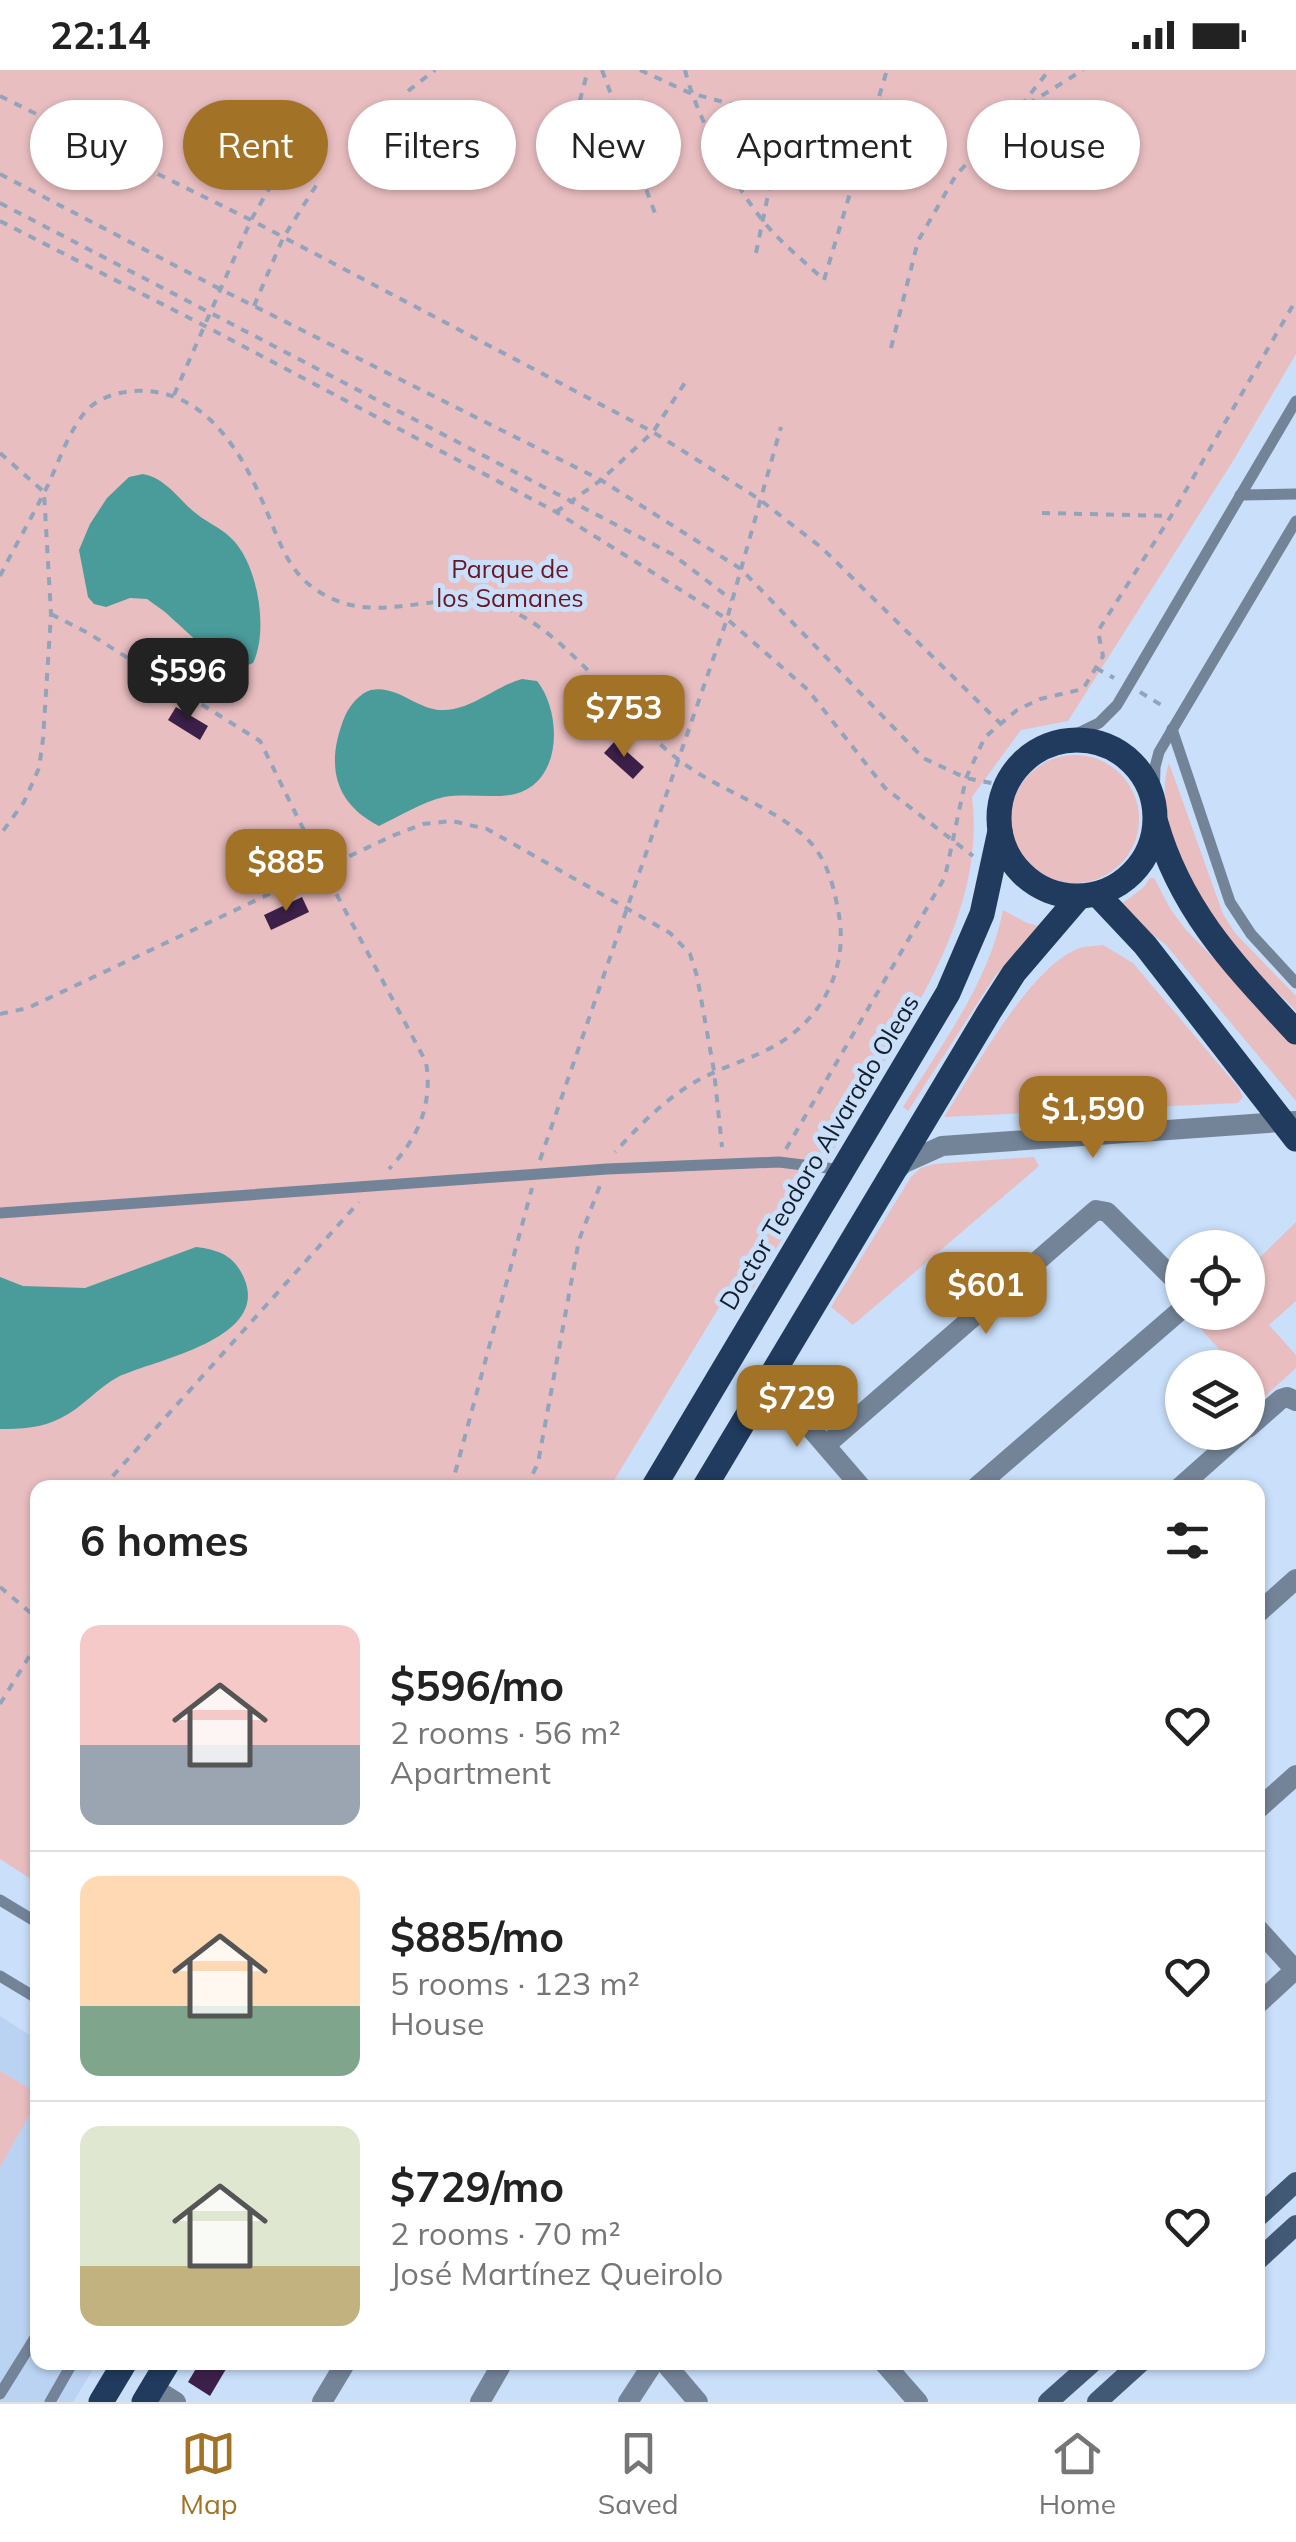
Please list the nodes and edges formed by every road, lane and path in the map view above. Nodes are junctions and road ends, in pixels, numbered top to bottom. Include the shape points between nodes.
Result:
1 (435, 70) edge
2 (588, 70) edge
3 (602, 70) edge
4 (640, 70) edge
5 (685, 70) edge
6 (887, 70) edge
7 (1049, 70) edge
8 (1084, 70) edge
9 (408, 92) dead end
10 (690, 93) junction
11 (0, 96) edge
12 (580, 100) edge
13 (717, 100) edge
14 (878, 100) edge
15 (1026, 100) edge
16 (1036, 100) edge
17 (967, 164) edge
18 (0, 174) edge
19 (269, 190) edge
20 (314, 190) edge
21 (769, 190) edge
22 (851, 190) edge
23 (0, 202) edge
24 (656, 216) dead end
25 (252, 220) junction
26 (0, 221) edge
27 (763, 221) junction
28 (283, 238) junction
29 (756, 252) dead end
30 (220, 289) junction
31 (1296, 300) edge
32 (254, 306) junction
33 (209, 312) junction
34 (203, 324) junction
35 (891, 348) dead end
36 (688, 378) dead end
37 (174, 395) junction
38 (1296, 400) edge
39 (781, 427) dead end
40 (653, 432) junction
41 (0, 453) edge
42 (600, 480) junction
43 (44, 492) junction
44 (1296, 494) edge
45 (1240, 495) junction
46 (572, 500) junction
47 (759, 500) junction
48 (556, 512) junction
49 (1042, 513) dead end
50 (1171, 516) junction
51 (1296, 521) edge
52 (740, 569) junction
53 (0, 576) edge
54 (732, 600) junction
55 (51, 614) junction
56 (728, 619) junction
57 (1000, 723) junction
58 (1172, 729) junction
59 (1062, 741) junction
60 (680, 760) junction
61 (966, 778) junction
62 (1006, 786) junction
63 (1155, 812) junction
64 (1000, 831) junction
65 (0, 835) edge
66 (952, 840) junction
67 (324, 869) junction
68 (992, 872) junction
69 (1088, 896) junction
70 (628, 911) junction
71 (1120, 918) junction
72 (1052, 931) junction
73 (1296, 983) edge
74 (0, 1014) edge
75 (1296, 1032) edge
76 (714, 1071) junction
77 (1291, 1127) edge
78 (779, 1162) junction
79 (724, 1164) junction
80 (608, 1170) junction
81 (843, 1170) junction
82 (535, 1175) junction
83 (892, 1175) junction
84 (374, 1186) junction
85 (0, 1213) edge
86 (1165, 1270) edge
87 (1165, 1324) edge
88 (769, 1380) junction
89 (1296, 1401) edge
90 (1265, 1414) edge
91 (826, 1445) junction
92 (1222, 1450) edge
93 (109, 1480) edge
94 (452, 1480) edge
95 (530, 1480) edge
96 (658, 1480) edge
97 (709, 1480) edge
98 (855, 1480) edge
99 (984, 1480) edge
100 (1188, 1480) edge
101 (1296, 1579) edge
102 (0, 1587) edge
103 (1265, 1606) edge
104 (30, 1612) edge
105 (30, 1655) edge
106 (0, 1704) edge
107 (1296, 1775) edge
108 (1265, 1803) edge
109 (0, 1900) edge
110 (30, 1917) edge
111 (1265, 1937) edge
112 (1296, 1970) edge
113 (0, 1976) edge
114 (30, 1994) edge
115 (1265, 1998) edge
116 (1296, 2182) edge
117 (1265, 2210) edge
118 (1296, 2226) edge
119 (1265, 2254) edge
120 (30, 2345) edge
121 (68, 2370) edge
122 (120, 2370) edge
123 (163, 2370) edge
124 (341, 2370) edge
125 (498, 2370) edge
126 (649, 2370) edge
127 (671, 2370) edge
128 (890, 2370) edge
129 (1084, 2370) edge
130 (1133, 2370) edge
131 (0, 2394) edge
132 (148, 2394) edge
133 (50, 2402) edge
134 (101, 2402) edge
135 (176, 2402) edge
136 (322, 2402) edge
137 (480, 2402) edge
138 (628, 2402) edge
139 (698, 2402) edge
140 (918, 2402) edge
141 (1048, 2402) edge
142 (1097, 2402) edge

1 - 9 path
2 - 12 path
3 - 24 path
4 - 10 path
5 - 10 path
6 - 14 path
7 - 15 path
8 - 16 path
10 - 13 path
10 - 27 path
11 - 25 path
17 - 35 path via 918,241
18 - 30 path
19 - 25 path
20 - 28 path
21 - 27 path
22 - 27 path via 824,280
23 - 33 path
25 - 28 path
25 - 30 path
26 - 34 path
27 - 29 path
28 - 32 path
28 - 40 path
30 - 32 path
30 - 33 path
31 - 50 path
32 - 42 path
33 - 34 path
33 - 46 path
34 - 37 path
34 - 48 path
36 - 40 path
37 - 43 path via 130,391 106,396 87,410
37 - 60 path via 224,433 286,557 314,589 364,609 461,599 502,607 562,648
38 - 45 lane
39 - 47 path
40 - 42 path
40 - 47 path
41 - 43 path
42 - 46 path
42 - 52 path
43 - 53 path
43 - 55 path
44 - 45 lane
45 - 59 lane via 1116,705 1100,723
46 - 48 path
46 - 54 path via 672,554
47 - 52 path
47 - 57 path via 822,548
48 - 56 path
49 - 50 path
50 - 57 path via 1098,631 1103,656 1083,689 1040,699
51 - 58 lane
52 - 54 path
52 - 61 path via 923,758
54 - 56 path
55 - 65 path via 38,768
55 - 67 path via 260,741
56 - 60 path
56 - 66 path via 808,690 885,788
57 - 61 path
58 - 63 lane via 1155,766
58 - 73 lane via 1230,902
59 - 62 main road via 1035,752
59 - 63 main road via 1103,744 1121,753 1148,783
60 - 70 path
60 - 76 path via 806,837 832,878 844,936 838,972 812,1015 781,1042
61 - 62 path
61 - 66 path
62 - 64 main road
63 - 69 main road via 1142,863 1130,877
63 - 75 main road via 1176,880 1212,939
64 - 68 main road, Doctor Teodoro Alvarado Oleas
64 - 69 main road via 1027,879 1060,895
66 - 68 path
66 - 78 path via 945,878
67 - 70 path via 423,824 452,821 487,830
67 - 74 path via 28,1008
67 - 84 path via 426,1062 430,1086 413,1138
68 - 81 main road, Doctor Teodoro Alvarado Oleas via 948,993
69 - 71 main road
69 - 72 main road
70 - 76 path via 670,934 690,954
70 - 82 path
71 - 72 main road via 1087,917
71 - 77 main road
72 - 83 main road via 1014,973
76 - 79 path
76 - 80 path via 637,1127
77 - 83 street via 942,1146
78 - 79 lane
78 - 81 lane
79 - 80 lane
80 - 82 lane
80 - 95 path via 579,1240
81 - 96 main road, Doctor Teodoro Alvarado Oleas
82 - 84 lane
82 - 94 path
83 - 88 main road
84 - 85 lane
84 - 93 path
86 - 91 street via 1112,1216 1096,1210
87 - 99 street
88 - 91 street
88 - 97 main road
89 - 90 street via 1282,1399
91 - 98 street
92 - 100 street
101 - 103 street
102 - 104 path
105 - 106 path
107 - 108 street
109 - 110 lane
111 - 112 street
112 - 115 street
113 - 114 lane
116 - 117 street
118 - 119 street
120 - 131 lane
121 - 133 lane
122 - 134 main road
123 - 132 main road
124 - 136 street
125 - 137 street
126 - 138 street
127 - 139 street
128 - 140 street
129 - 141 street
130 - 142 street
132 - 135 street

